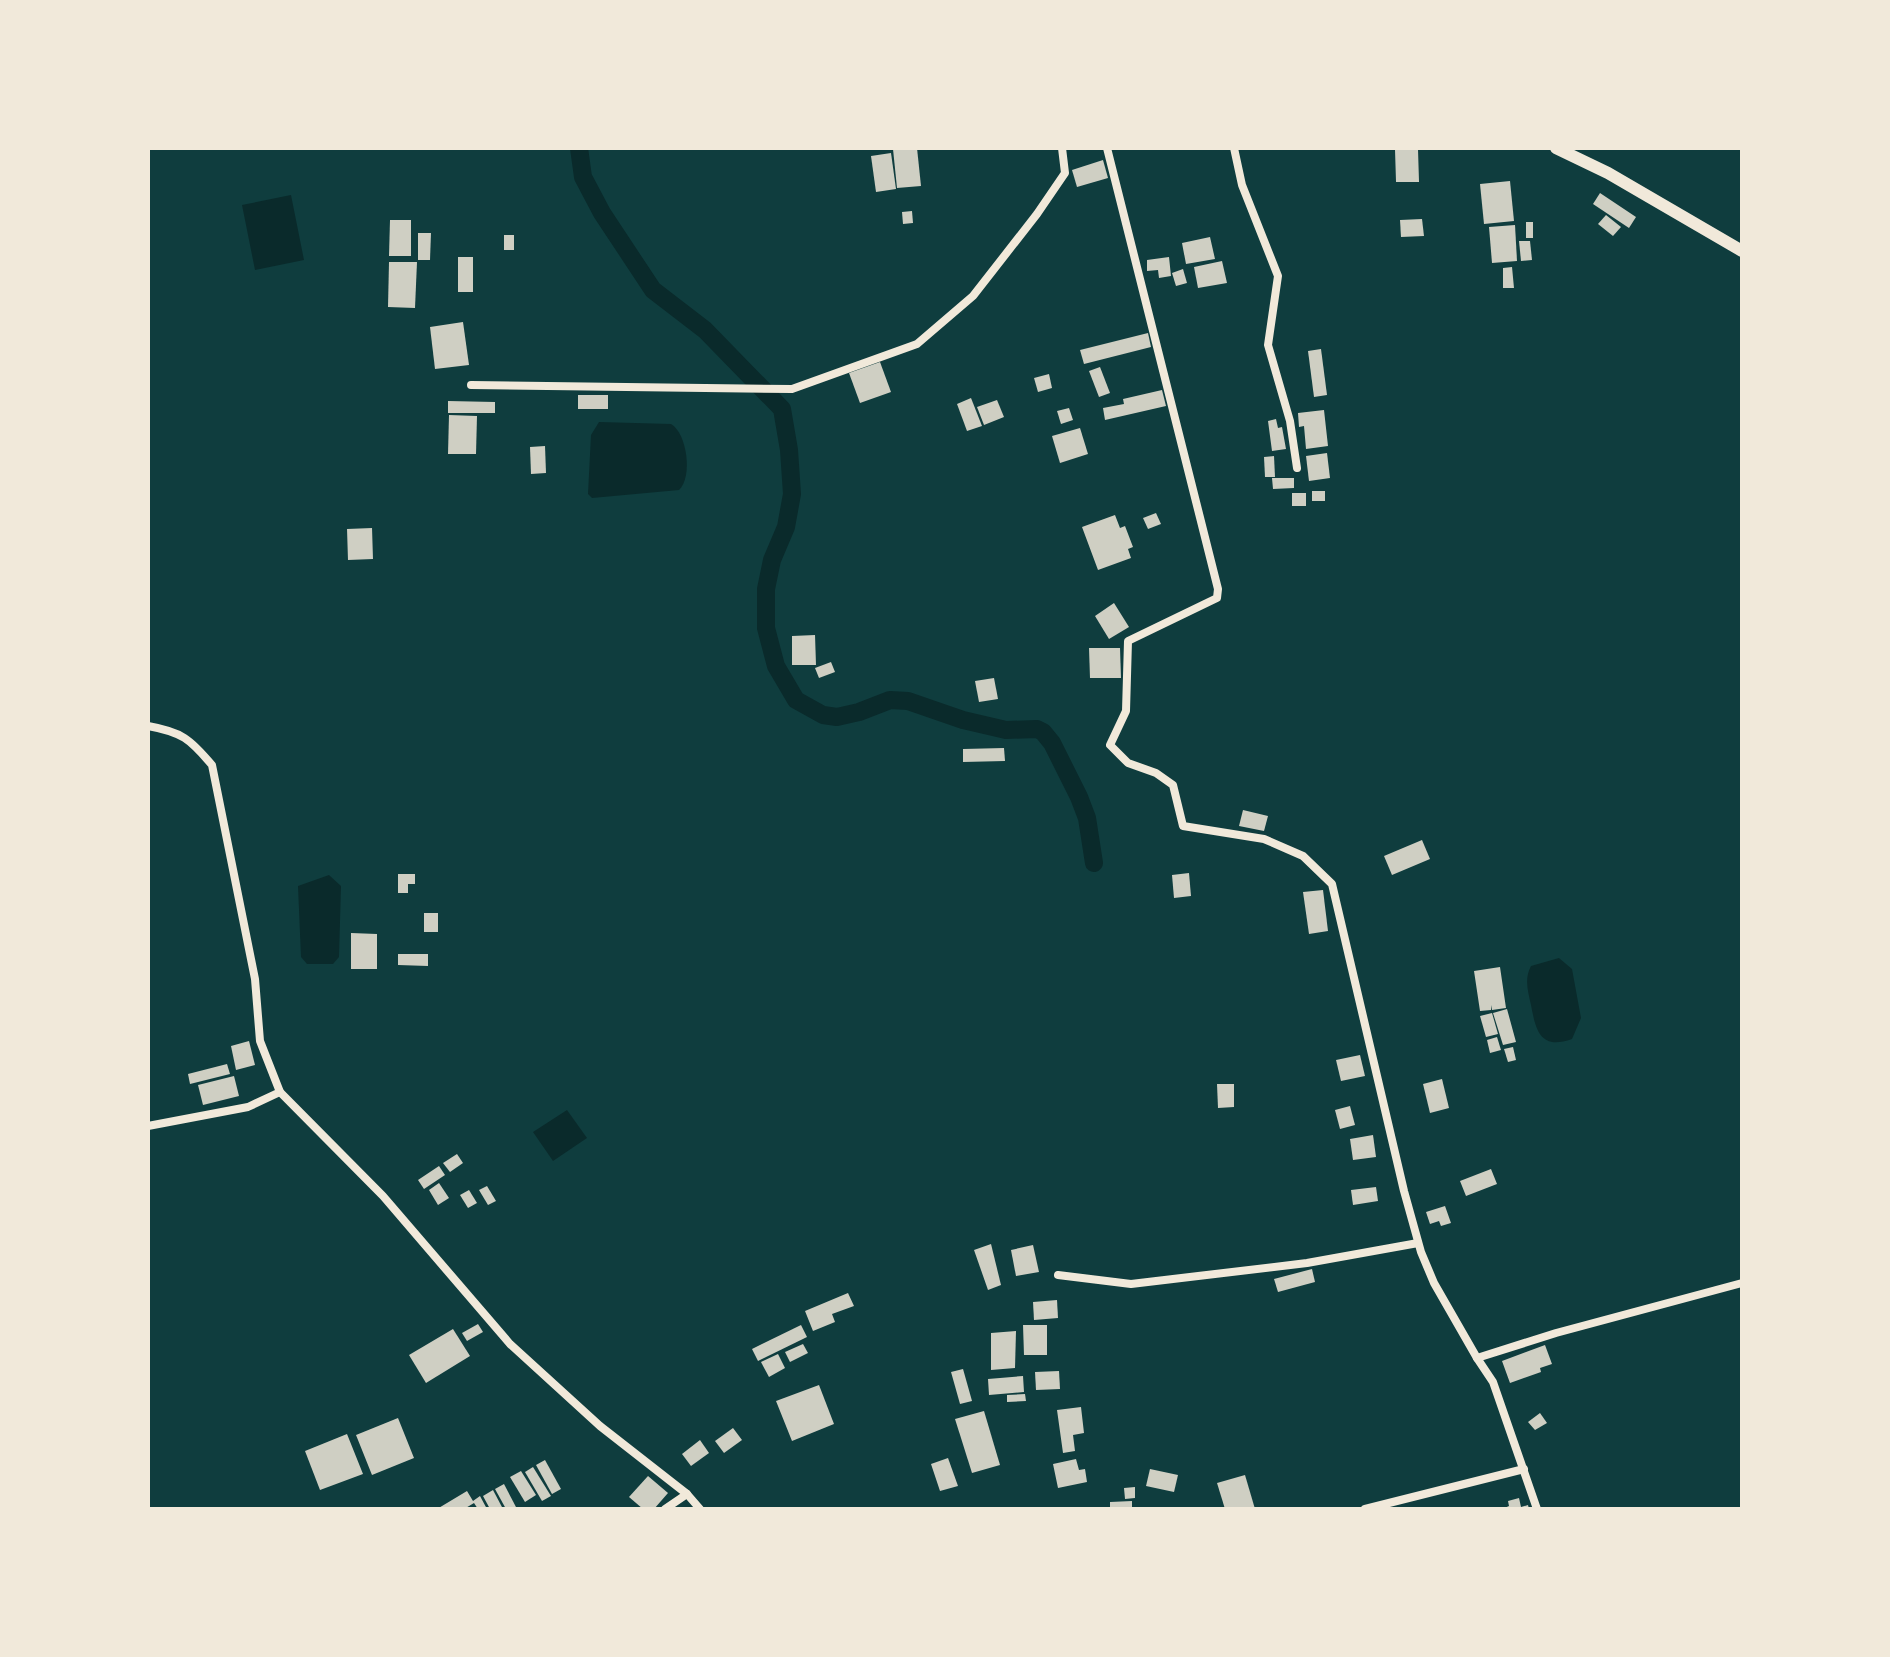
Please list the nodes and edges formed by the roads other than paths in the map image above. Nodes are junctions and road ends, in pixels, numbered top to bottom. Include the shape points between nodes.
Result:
1 (1062, 148) edge
2 (1107, 148) edge
3 (1234, 148) edge
4 (1556, 148) edge
5 (1742, 251) edge
6 (471, 385) dead end
7 (1297, 468) dead end
8 (148, 726) edge
9 (280, 1092) junction
10 (148, 1126) edge
11 (1418, 1243) junction
12 (1058, 1275) dead end
13 (1742, 1283) edge
14 (1477, 1358) junction
15 (1524, 1469) junction
16 (687, 1494) junction
17 (665, 1509) edge
18 (700, 1509) edge
19 (1365, 1509) edge
20 (1537, 1509) edge

1 - 6 street via 1065,173 1037,214 973,296 917,344 792,389
2 - 11 street via 1218,589 1217,598 1128,641 1126,711 1110,745 1128,763 1173,785 1183,826 1264,839 1303,856 1332,884
3 - 7 street via 1242,185 1278,276 1268,345
4 - 5 main road
8 - 9 street via 177,731 212,765 255,979 260,1041
9 - 10 street via 248,1107
9 - 16 street via 383,1196 510,1344 600,1426
11 - 12 street via 1307,1263 1131,1284
11 - 14 street via 1434,1283
13 - 14 street
14 - 15 street via 1493,1382
15 - 19 street
15 - 20 street
16 - 17 street
16 - 18 street

